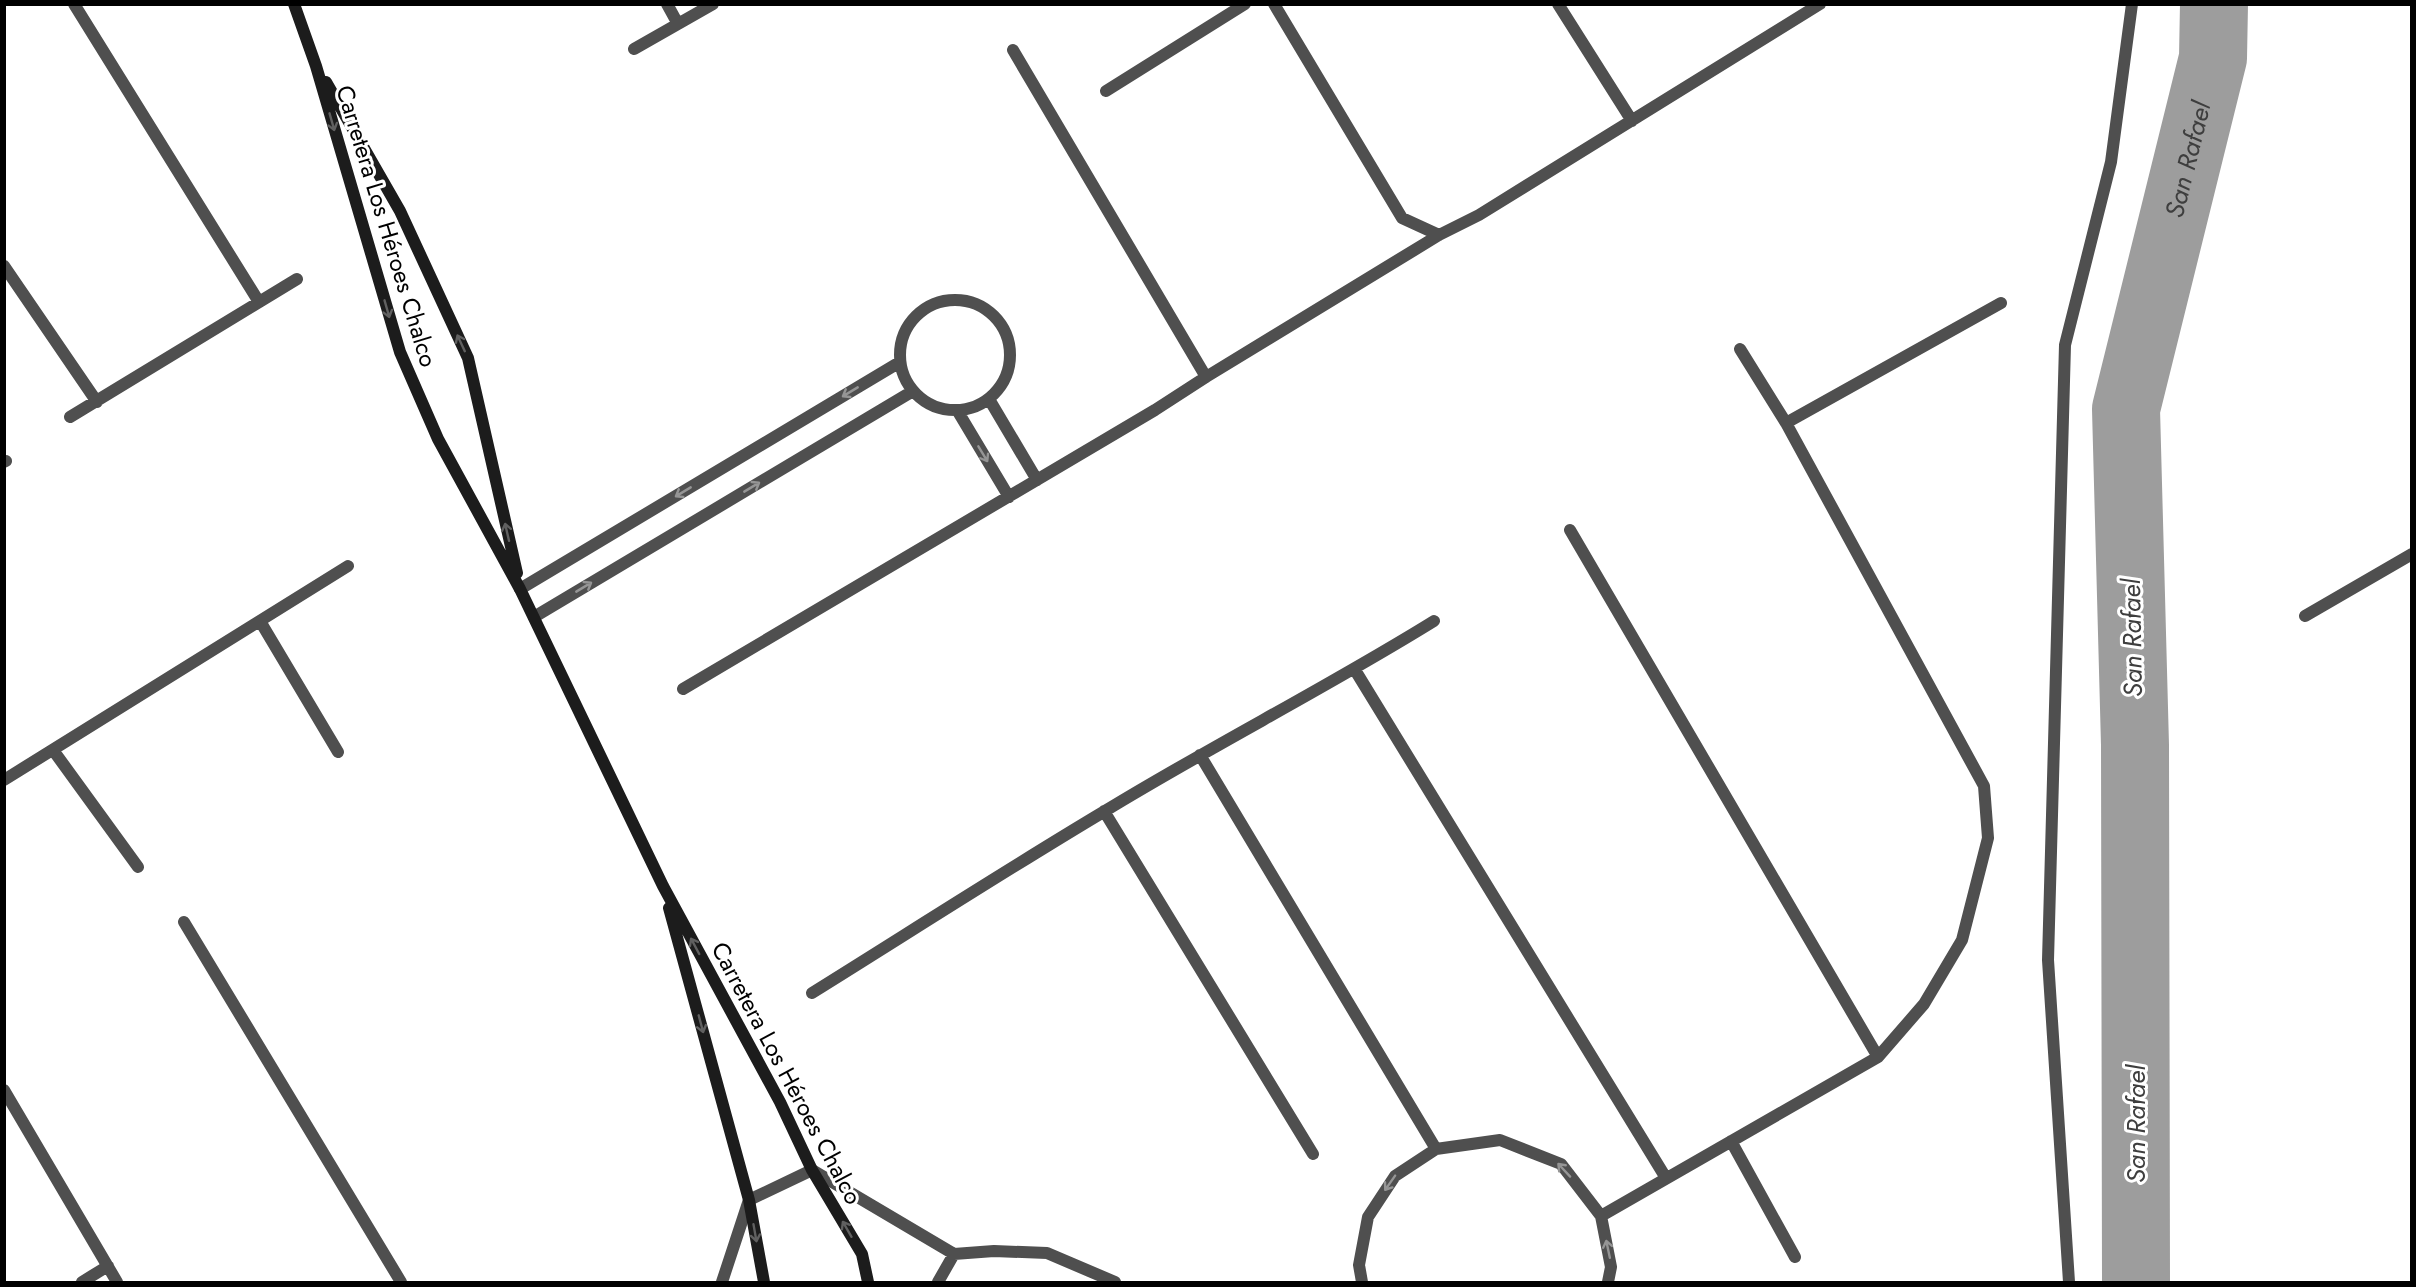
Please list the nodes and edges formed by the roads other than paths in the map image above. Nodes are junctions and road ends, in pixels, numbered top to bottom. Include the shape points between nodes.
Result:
1 (74, 4) edge
2 (294, 4) edge
3 (667, 4) edge
4 (713, 4) edge
5 (1245, 4) edge
6 (1274, 4) edge
7 (1558, 4) edge
8 (1820, 4) edge
9 (2132, 4) edge
10 (678, 24) junction
11 (634, 49) dead end
12 (1013, 50) dead end
13 (316, 66) junction
14 (1107, 91) dead end
15 (1632, 121) junction
16 (1439, 235) junction
17 (4, 266) edge
18 (297, 279) dead end
19 (259, 302) junction
20 (2001, 303) dead end
21 (1740, 349) dead end
22 (900, 362) junction
23 (1206, 377) junction
24 (913, 391) junction
25 (989, 399) junction
26 (97, 402) junction
27 (957, 410) junction
28 (70, 417) dead end
29 (1786, 423) junction
30 (1038, 480) junction
31 (1009, 497) junction
32 (1570, 530) dead end
33 (2412, 554) edge
34 (348, 566) dead end
35 (520, 589) junction
36 (2305, 616) dead end
37 (534, 617) junction
38 (260, 621) junction
39 (1434, 621) dead end
40 (1355, 670) junction
41 (683, 689) dead end
42 (53, 750) junction
43 (339, 752) dead end
44 (1200, 755) junction
45 (4, 780) edge
46 (1104, 811) junction
47 (138, 867) dead end
48 (663, 886) junction
49 (184, 922) dead end
50 (812, 993) dead end
51 (1878, 1057) junction
52 (4, 1090) edge
53 (1731, 1141) junction
54 (1436, 1149) junction
55 (1313, 1154) dead end
56 (812, 1170) junction
57 (1666, 1178) junction
58 (749, 1200) junction
59 (1601, 1216) junction
60 (954, 1254) junction
61 (1795, 1257) dead end
62 (108, 1266) junction
63 (82, 1282) edge
64 (117, 1282) edge
65 (401, 1282) edge
66 (722, 1282) edge
67 (764, 1282) edge
68 (868, 1282) edge
69 (938, 1282) edge
70 (1115, 1282) edge
71 (1362, 1282) edge
72 (1608, 1282) edge
73 (2069, 1282) edge

1 - 19 street
2 - 13 street, Carretera Los Héroes Chalco
3 - 10 street
4 - 10 street
5 - 14 street
6 - 16 street via 1402,218
7 - 15 street
8 - 15 street
9 - 73 street via 2111,162 2065,345 2048,960
10 - 11 street
12 - 23 street
13 -> 35 street, Carretera Los Héroes Chalco via 400,352 438,439
35 -> 13 street, Carretera Los Héroes Chalco via 468,358 400,211
15 - 16 street via 1479,215
16 - 23 street
17 - 26 street
18 - 19 street
19 - 26 street
20 - 29 street
21 - 29 street
22 - 24 street
22 - 25 street via 902,337 916,315 938,302 971,303 987,310 1005,329 1010,354 1005,379
22 -> 35 street
23 - 30 street
24 - 27 street via 933,406
37 -> 24 street
25 - 27 street
25 - 30 street
26 - 28 street
27 -> 31 street
29 - 51 street via 1984,786 1988,838 1962,940 1924,1004
30 - 31 street
31 - 41 street
32 - 51 street
33 - 36 street
34 - 38 street
35 - 37 street, Carretera Los Héroes Chalco
37 - 48 street, Carretera Los Héroes Chalco
38 - 42 street
38 - 43 street
39 - 40 street
40 - 44 street
40 - 57 street
42 - 45 street
42 - 47 street
44 - 46 street
44 - 54 street
46 - 50 street
46 - 55 street
56 -> 48 street, Carretera Los Héroes Chalco via 780,1102
48 -> 58 street, Carretera Los Héroes Chalco
49 - 65 street
51 - 53 street
52 - 62 street
53 - 57 street
53 - 61 street
59 -> 54 street via 1561,1164 1500,1140
54 -> 71 street via 1395,1176 1368,1217 1359,1265
56 - 58 street
56 - 60 street
68 -> 56 street, Carretera Los Héroes Chalco via 862,1254
57 - 59 street
58 - 66 street
58 -> 67 street, Carretera Los Héroes Chalco
72 -> 59 street via 1611,1267
60 - 69 street
60 - 70 street via 1047,1253
62 - 63 street
62 - 64 street

